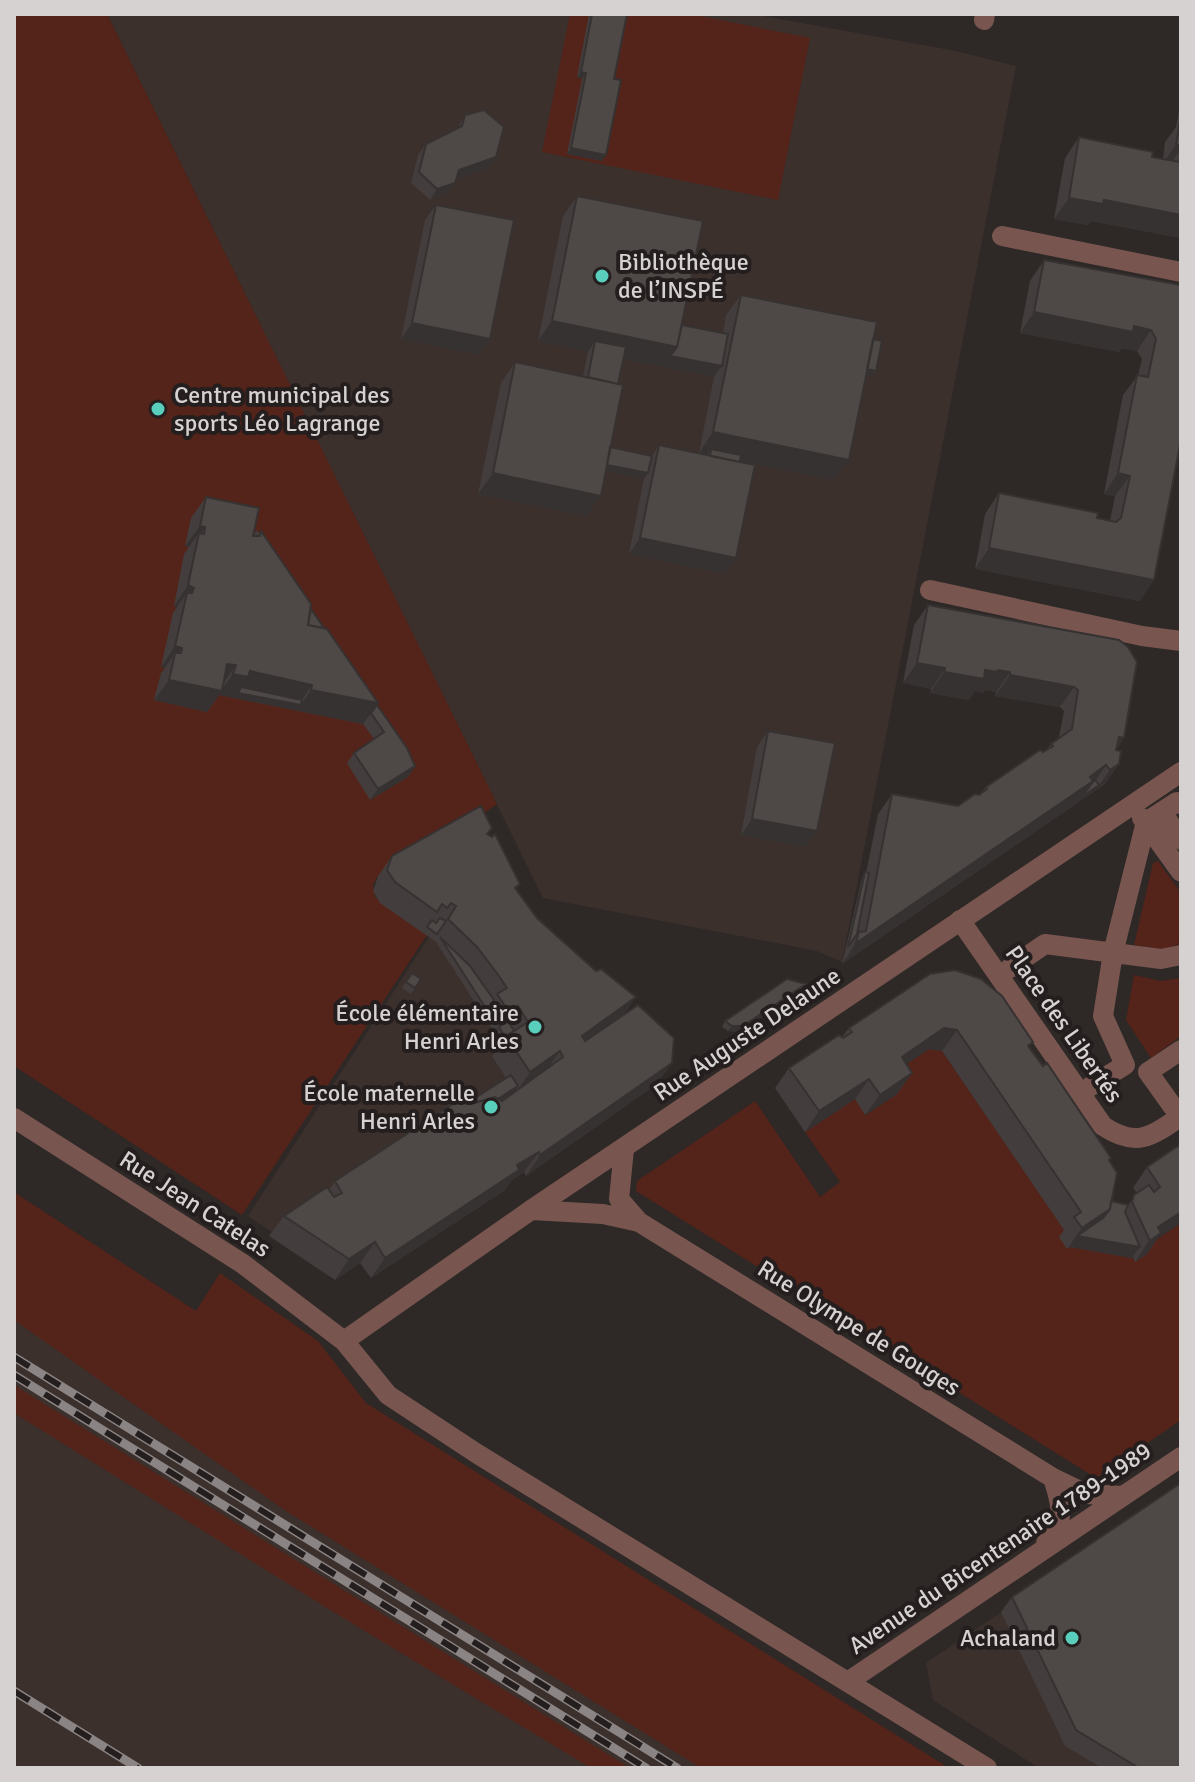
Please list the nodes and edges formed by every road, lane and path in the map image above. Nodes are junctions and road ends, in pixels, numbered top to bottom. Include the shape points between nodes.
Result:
1 (1002, 236) dead end
2 (1181, 272) edge
3 (930, 590) dead end
4 (1181, 641) edge
5 (1181, 772) edge
6 (1158, 814) edge
7 (1181, 840) edge
8 (1181, 872) edge
9 (960, 920) junction
10 (1113, 953) junction
11 (1181, 955) edge
12 (1010, 968) dead end
13 (1181, 1050) edge
14 (1125, 1065) junction
15 (1148, 1072) junction
16 (1091, 1086) dead end
17 (1177, 1112) edge
18 (14, 1118) edge
19 (624, 1149) junction
20 (531, 1210) junction
21 (639, 1222) junction
22 (344, 1341) junction
23 (1181, 1457) edge
24 (1053, 1478) junction
25 (1123, 1496) junction
26 (1038, 1552) junction
27 (849, 1681) junction
28 (987, 1768) edge

1 - 2 street
3 - 4 street
5 - 9 street, Rue Auguste Delaune
6 - 7 street
6 - 8 street
6 - 10 street
9 - 17 street, Place des Libertés via 1103,1126 1120,1137 1144,1137 1159,1131
9 - 19 street, Rue Auguste Delaune
10 - 11 street via 1161,959
10 - 12 street via 1045,944
10 - 14 street via 1103,1016
13 - 15 street
14 - 15 street
14 - 16 street
15 - 17 street
18 - 22 street, Rue Jean Catelas via 243,1264
19 - 20 street, Rue Auguste Delaune
19 - 21 street, Rue Olympe de Gouges via 619,1199
20 - 21 street, Rue Olympe de Gouges
20 - 22 street, Rue Auguste Delaune
21 - 24 street, Rue Olympe de Gouges
22 - 27 street, Rue Jean Catelas via 388,1395
23 - 25 street, Avenue du Bicentenaire 1789-1989
24 - 25 street, Rue Olympe de Gouges via 1086,1494
24 - 26 street via 1063,1508 1055,1532
25 - 26 street, Avenue du Bicentenaire 1789-1989
26 - 27 street, Avenue du Bicentenaire 1789-1989
27 - 28 street, Rue Jean Catelas

